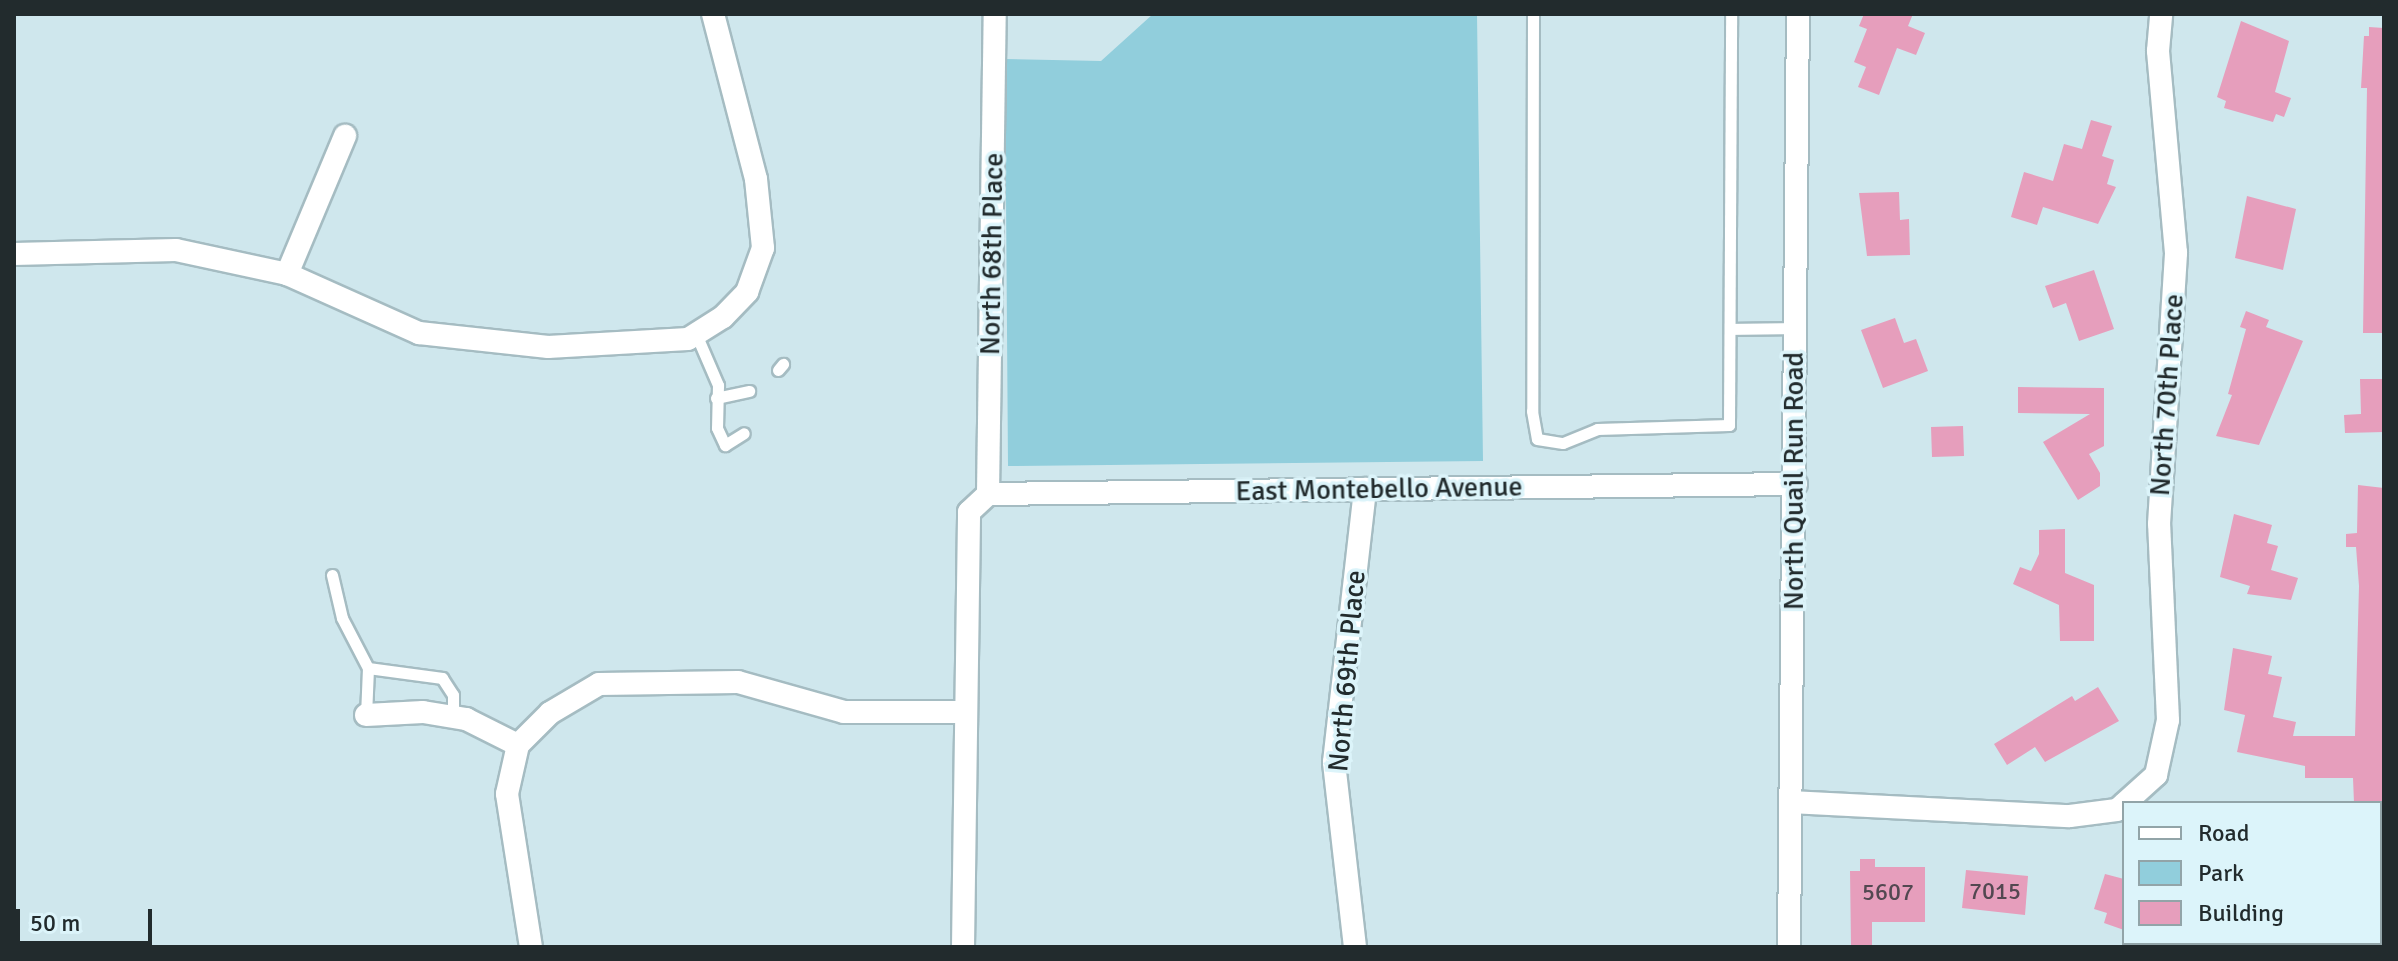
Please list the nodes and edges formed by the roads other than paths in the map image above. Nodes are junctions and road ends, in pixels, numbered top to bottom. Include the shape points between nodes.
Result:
1 (713, 14) edge
2 (995, 14) edge
3 (1533, 14) edge
4 (1731, 14) edge
5 (1798, 14) edge
6 (2161, 14) edge
7 (345, 136) dead end
8 (14, 254) edge
9 (287, 274) junction
10 (1795, 328) junction
11 (1730, 329) junction
12 (696, 334) junction
13 (749, 391) dead end
14 (716, 398) junction
15 (744, 433) dead end
16 (1796, 484) junction
17 (1365, 489) junction
18 (988, 494) junction
19 (332, 575) dead end
20 (368, 668) junction
21 (964, 712) junction
22 (366, 715) joint
23 (453, 716) junction
24 (518, 745) junction
25 (2126, 801) edge
26 (1790, 802) junction
27 (2122, 805) edge
28 (531, 947) edge
29 (963, 947) edge
30 (1355, 947) edge
31 (1789, 947) edge

1 - 12 street via 764,220 763,248 747,292
2 - 18 street, North 68th Place
3 - 11 lane via 1532,411 1537,439 1563,443 1597,429 1729,425
4 - 11 lane
5 - 10 street, North Quail Run Road
6 - 25 street, North 70th Place via 2158,51 2176,253 2159,524 2168,720 2156,775
7 - 9 street
8 - 9 street via 176,250
9 - 12 street via 419,333 548,347 688,339
10 - 11 lane
10 - 16 street, North Quail Run Road
12 - 14 lane via 713,367
13 - 14 lane
14 - 15 lane via 717,428 725,445
16 - 17 street, East Montebello Avenue
16 - 26 street, North Quail Run Road
17 - 18 street, East Montebello Avenue
17 - 30 street, North 69th Place via 1334,762
18 - 21 street via 969,512
19 - 20 lane via 342,618
20 - 22 lane
20 - 23 lane via 442,678 453,695
21 - 24 street via 844,712 738,682 599,684 550,713
21 - 29 street
22 - 23 street
23 - 24 street via 488,727
24 - 28 street via 507,794
26 - 27 street via 2070,816
26 - 31 street, North Quail Run Road

